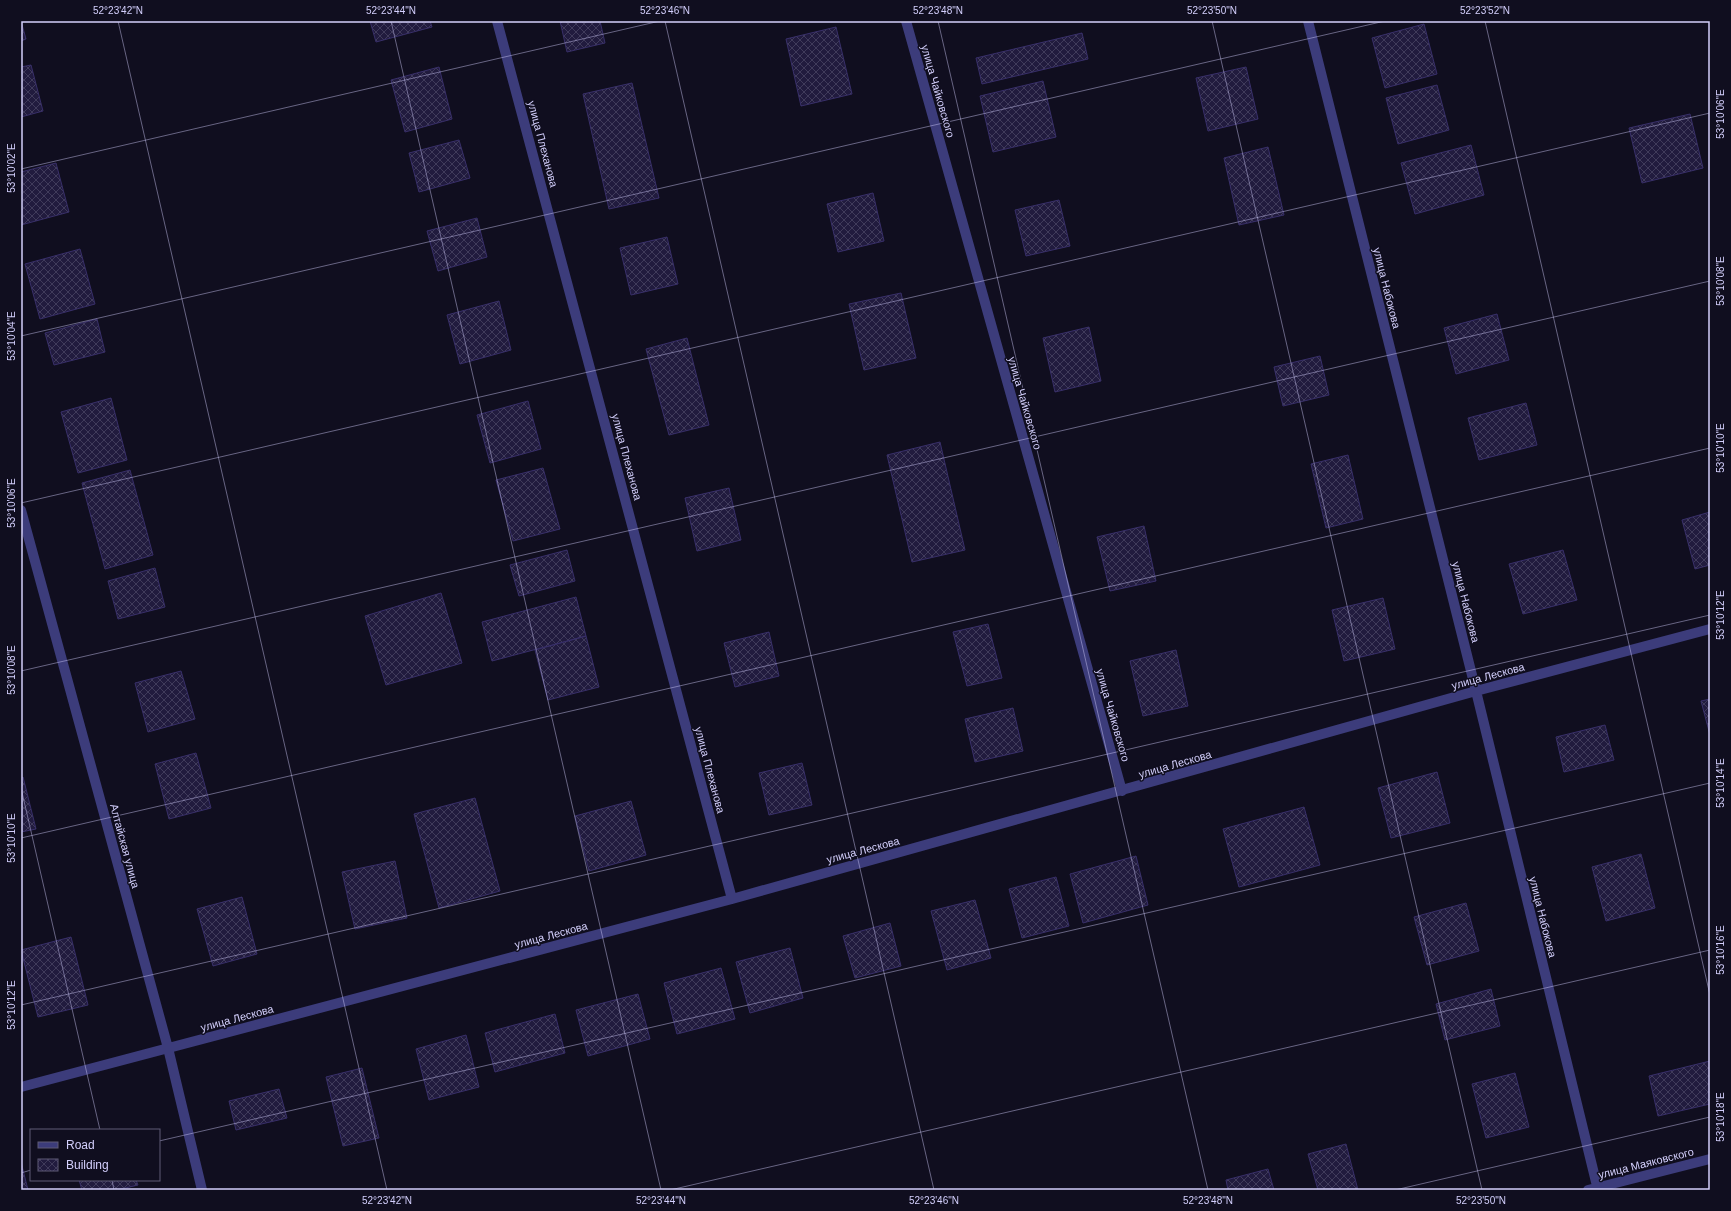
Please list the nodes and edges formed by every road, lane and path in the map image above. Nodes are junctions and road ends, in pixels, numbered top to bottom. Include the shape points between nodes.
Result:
1 (498, 21) edge
2 (906, 21) edge
3 (1308, 21) edge
4 (21, 510) edge
5 (1710, 629) edge
6 (1476, 691) junction
7 (1122, 792) junction
8 (732, 899) junction
9 (168, 1048) junction
10 (21, 1087) edge
11 (1710, 1159) edge
12 (1594, 1189) edge
13 (202, 1190) edge

1 - 8 street, улица Плеханова
2 - 7 street, улица Чайковского
3 - 6 street, улица Набокова
4 - 9 street, Алтайская улица
5 - 6 street, улица Лескова
6 - 7 street, улица Лескова
6 - 12 street, улица Набокова
7 - 8 street, улица Лескова
8 - 9 street, улица Лескова
9 - 10 street, улица Лескова
9 - 13 street, Алтайская улица
11 - 12 street, улица Маяковского

